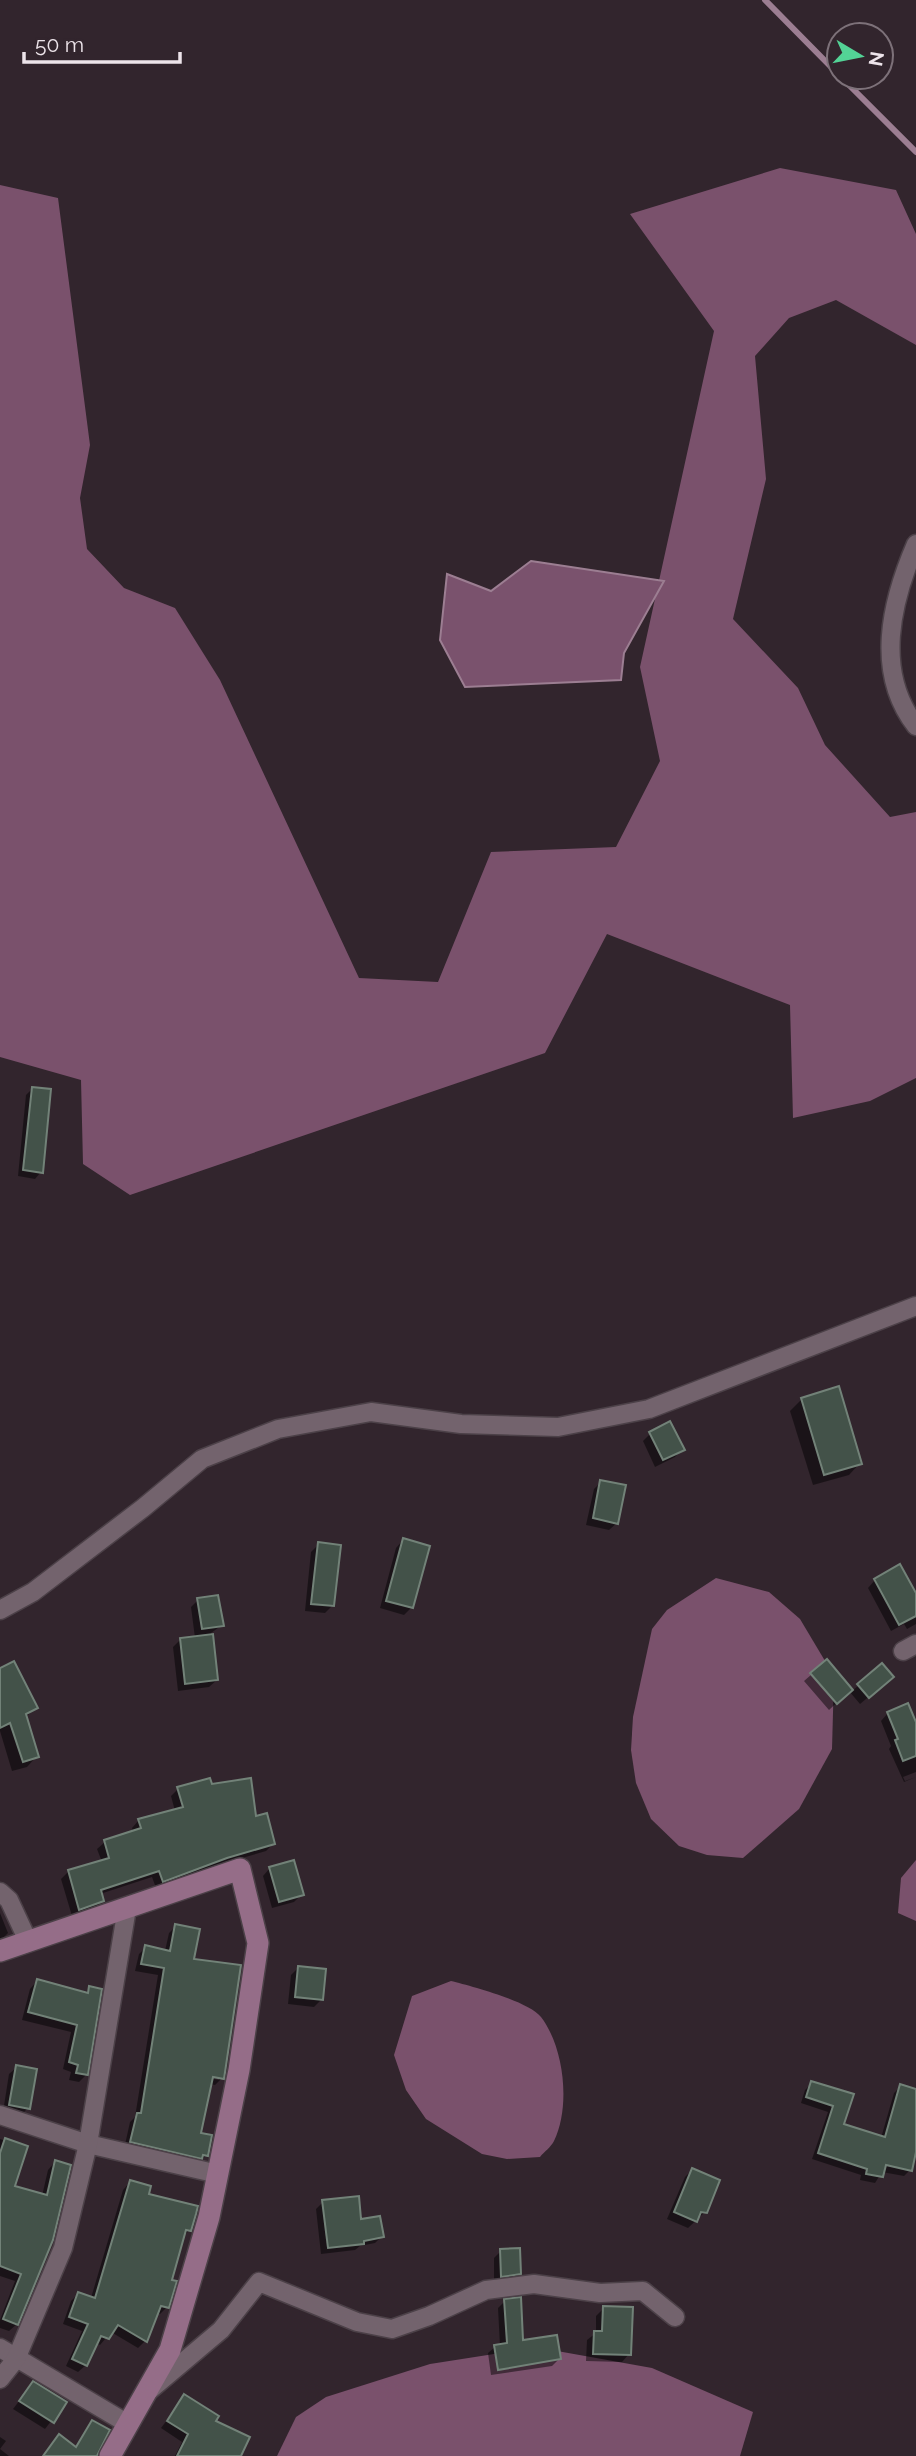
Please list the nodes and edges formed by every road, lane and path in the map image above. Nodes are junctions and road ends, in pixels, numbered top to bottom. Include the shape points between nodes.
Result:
1 (916, 544) edge
2 (916, 726) edge
3 (916, 1306) edge
4 (0, 1610) edge
5 (0, 1892) edge
6 (127, 1908) junction
7 (28, 1941) junction
8 (0, 1951) edge
9 (0, 2115) edge
10 (88, 2144) junction
11 (218, 2174) junction
12 (675, 2317) dead end
13 (0, 2348) edge
14 (16, 2359) junction
15 (0, 2379) edge
16 (145, 2394) junction
17 (128, 2424) junction
18 (110, 2456) edge

1 - 2 street via 893,610 890,653 894,685
3 - 4 street via 649,1409 558,1427 461,1424 371,1412 278,1429 202,1459 33,1592
5 - 7 street via 9,1900
6 - 7 street
6 - 10 street
6 - 11 street via 240,1869 258,1942
7 - 8 street
9 - 10 street
10 - 11 street
10 - 14 street via 62,2248
11 - 16 street via 170,2350
12 - 16 street via 643,2291 600,2293 534,2284 486,2290 393,2329 357,2322 259,2282 220,2330
13 - 14 street
14 - 15 street
14 - 17 street
16 - 17 street
17 - 18 street

